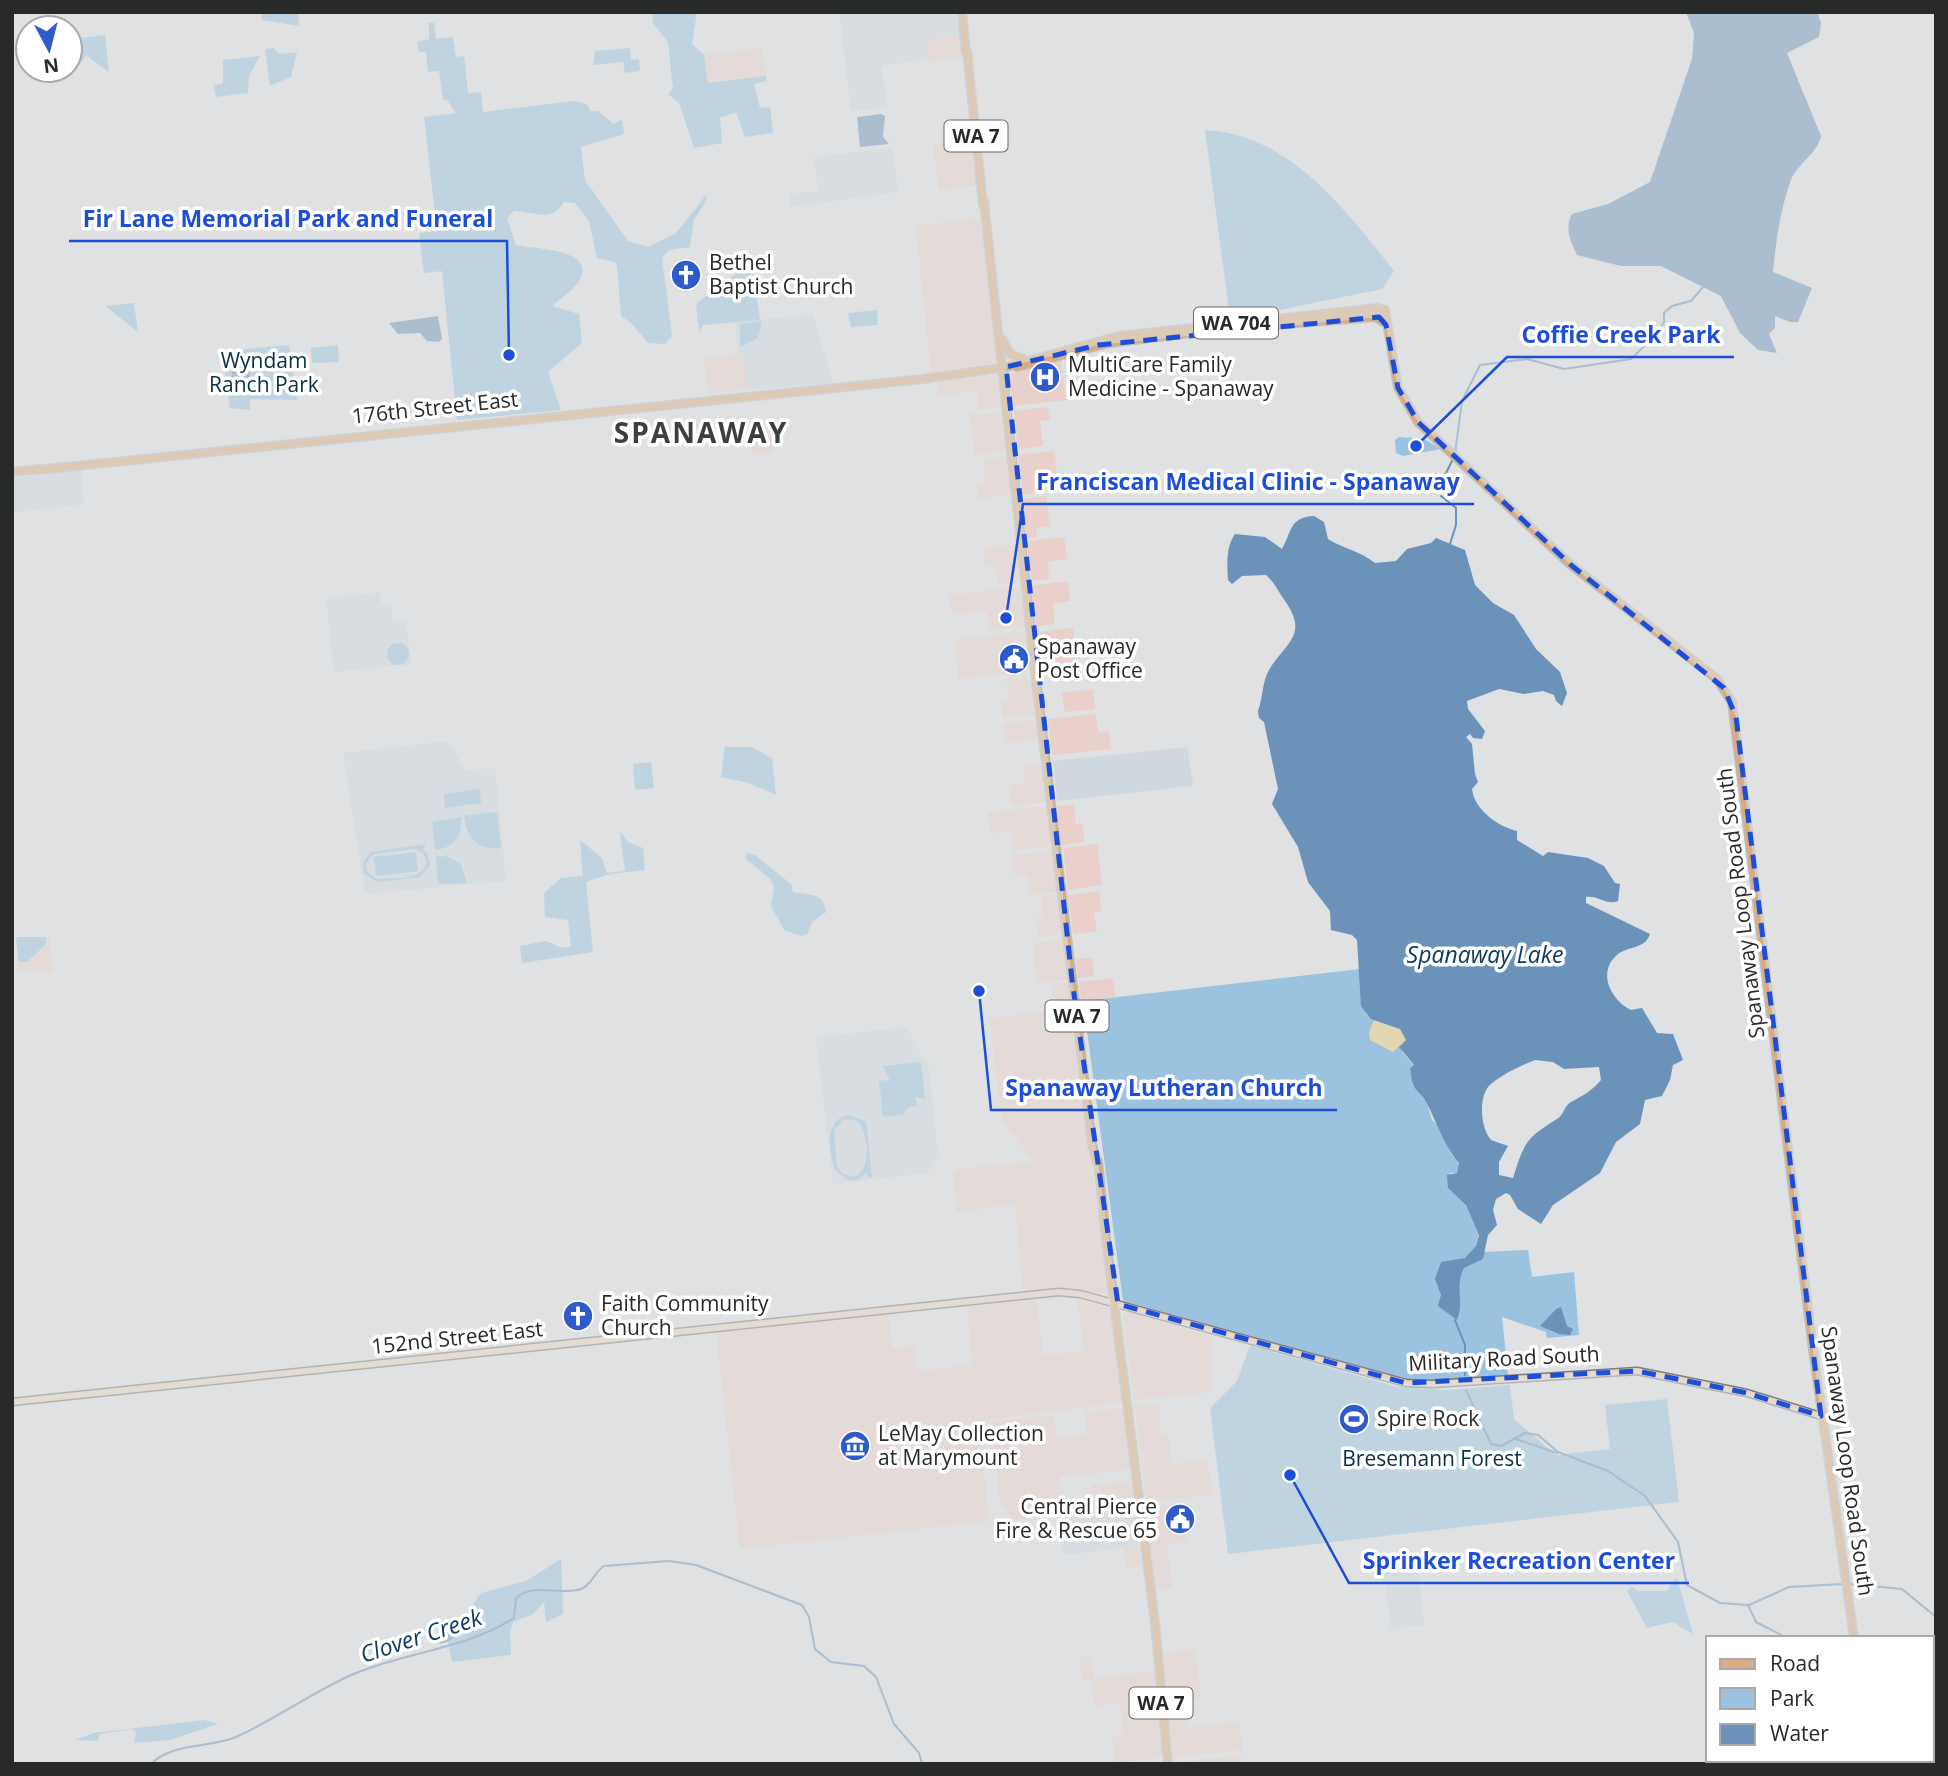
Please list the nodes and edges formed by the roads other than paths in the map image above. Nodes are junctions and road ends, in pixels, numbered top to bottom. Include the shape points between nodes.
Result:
1 (962, 12) edge
2 (967, 51) junction
3 (969, 70) junction
4 (992, 267) junction
5 (1385, 310) junction
6 (1387, 325) junction
7 (1246, 327) junction
8 (1003, 340) junction
9 (1027, 360) junction
10 (1004, 367) junction
11 (836, 386) junction
12 (771, 389) junction
13 (707, 396) junction
14 (741, 396) junction
15 (684, 402) junction
16 (618, 405) junction
17 (590, 408) junction
18 (599, 411) junction
19 (572, 414) junction
20 (453, 424) junction
21 (432, 430) junction
22 (352, 434) junction
23 (321, 441) junction
24 (229, 448) junction
25 (140, 458) junction
26 (37, 470) junction
27 (12, 472) edge
28 (1026, 1295) joint
29 (1116, 1303) junction
30 (12, 1402) edge
31 (1821, 1416) junction
32 (1854, 1636) edge
33 (1168, 1764) edge

1 - 2 main road, WA 7
2 - 3 main road, WA 7
2 - 3 main road, WA 7
3 - 4 main road, WA 7
4 - 8 main road, WA 7
4 - 10 main road, WA 7
5 - 6 main road, Spanaway Loop Road South
5 - 7 main road, WA 704
5 - 9 main road, WA 704 via 1119,336
6 - 7 main road, WA 704 via 1375,317
6 - 31 main road, Spanaway Loop Road South via 1398,387 1418,422 1571,565 1717,680 1732,702
7 - 10 main road, WA 704 via 1109,343 1042,363
8 - 9 main road via 1012,356
8 - 10 main road, WA 7
9 - 10 main road, WA 704
10 - 11 main road, 176th Street East
10 - 29 main road, WA 7 via 1051,792
11 - 12 main road, 176th Street East
11 - 14 main road, 176th Street East
12 - 13 main road, 176th Street East
12 - 14 main road
13 - 15 main road
13 - 16 main road, 176th Street East
14 - 15 main road, 176th Street East
15 - 18 main road, 176th Street East
16 - 17 main road, 176th Street East
16 - 18 main road
17 - 19 main road
17 - 20 main road, 176th Street East
18 - 19 main road, 176th Street East
19 - 21 main road, 176th Street East
20 - 21 main road
20 - 22 main road, 176th Street East
21 - 23 main road, 176th Street East
22 - 23 main road
22 - 24 main road, 176th Street East
23 - 24 main road, 176th Street East
24 - 25 main road, 176th Street East
24 - 25 main road, 176th Street East
25 - 26 main road, 176th Street East
25 - 26 main road, 176th Street East
26 - 27 main road, 176th Street East
28 - 29 main road, Military Road South via 1069,1292
28 - 30 main road, 152nd Street East
29 - 31 main road, Military Road South via 1406,1383 1642,1372 1747,1392
29 - 33 main road, WA 7
31 - 32 main road, Spanaway Loop Road South

